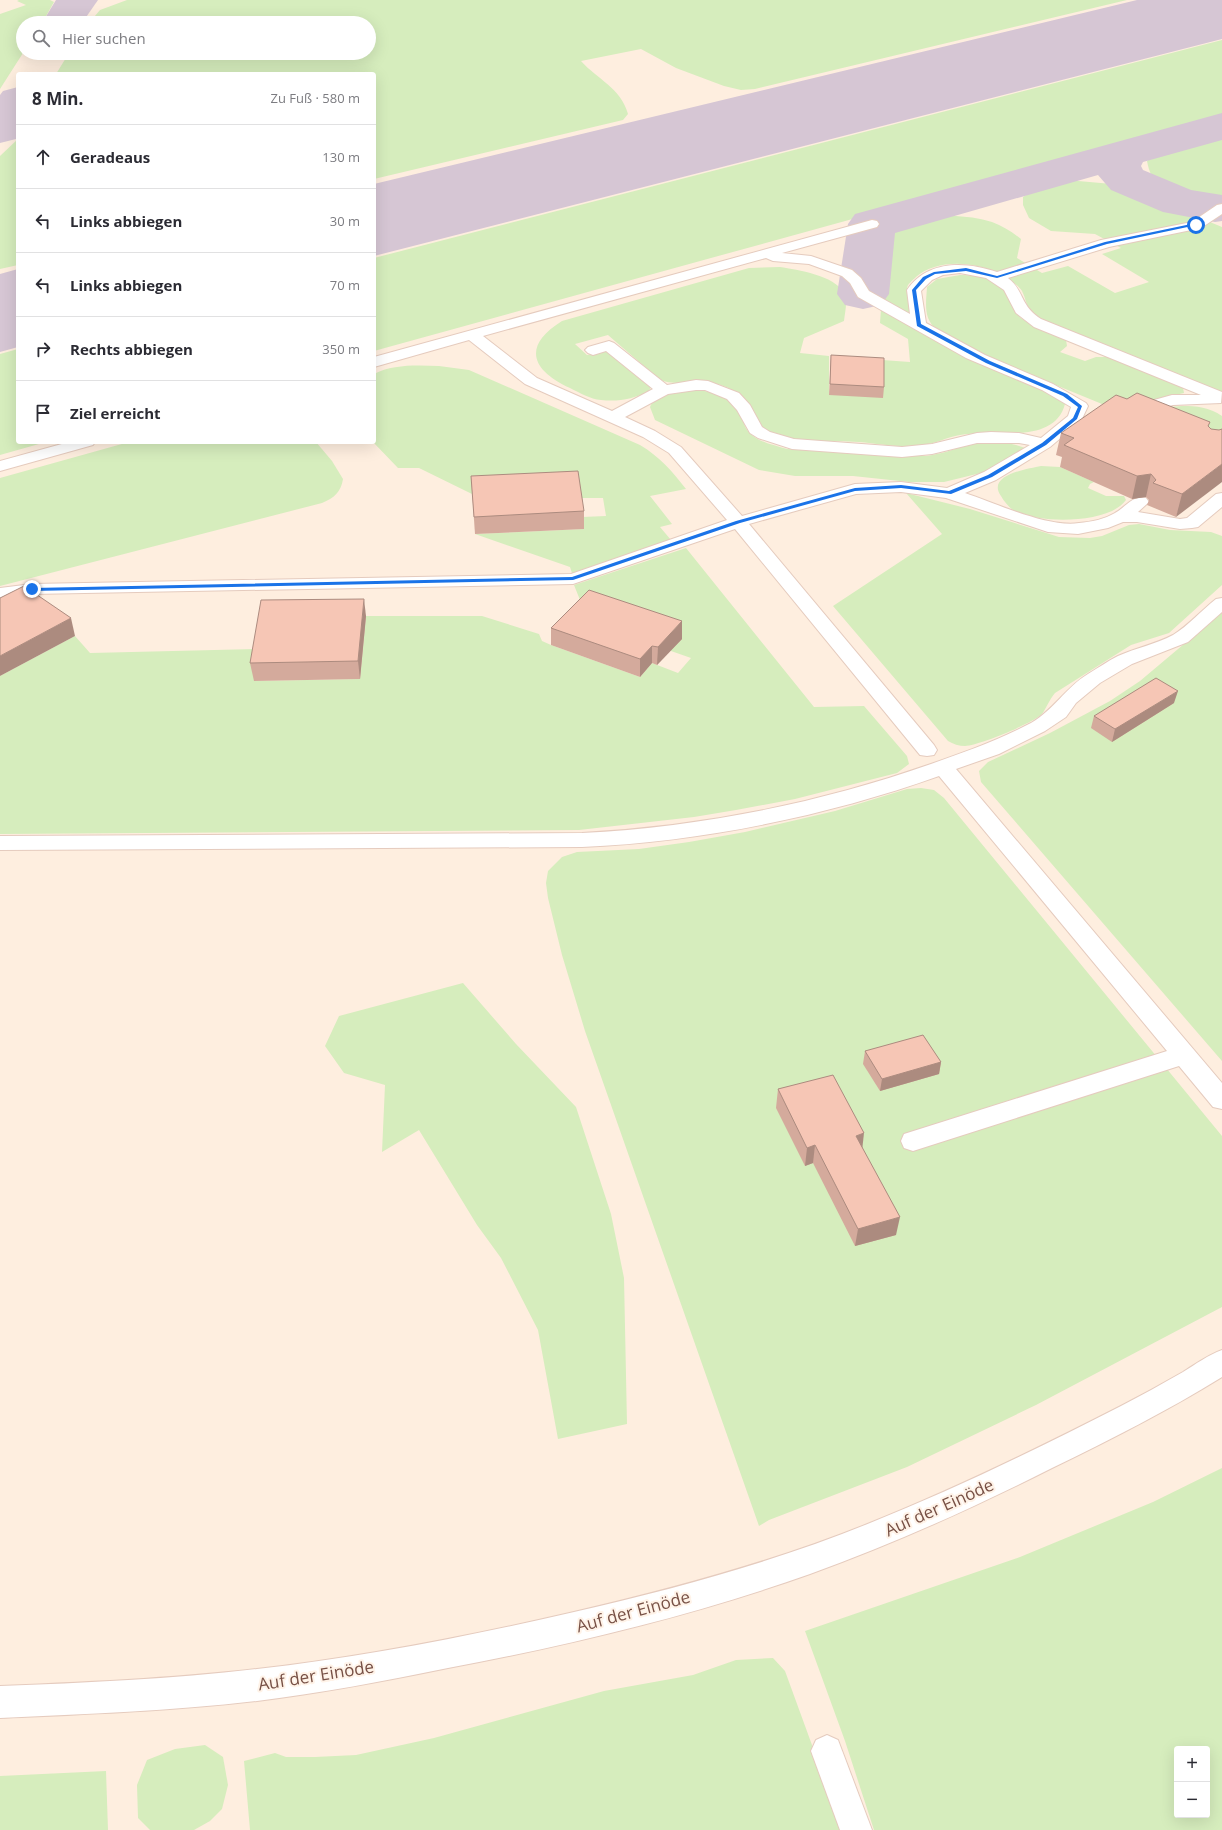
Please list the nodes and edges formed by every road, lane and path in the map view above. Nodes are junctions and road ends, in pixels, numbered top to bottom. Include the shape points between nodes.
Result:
1 (1222, 208) edge
2 (872, 224) dead end
3 (747, 258) junction
4 (997, 277) junction
5 (919, 325) junction
6 (472, 335) junction
7 (593, 350) dead end
8 (376, 361) edge
9 (664, 390) junction
10 (1222, 399) edge
11 (1116, 409) edge
12 (612, 418) junction
13 (80, 444) edge
14 (1044, 444) junction
15 (0, 466) edge
16 (949, 493) junction
17 (1222, 498) edge
18 (1140, 502) edge
19 (1121, 517) junction
20 (738, 522) junction
21 (0, 593) edge
22 (1222, 602) edge
23 (927, 750) dead end
24 (943, 767) junction
25 (0, 843) edge
26 (1184, 1055) junction
27 (1222, 1100) edge
28 (913, 1141) dead end
29 (1222, 1362) edge
30 (0, 1702) edge
31 (827, 1751) dead end
32 (856, 1830) edge

1 - 4 street via 1196,225 1106,243
2 - 3 street
3 - 5 street via 782,256 811,260 834,267 852,277 864,294
3 - 6 street
4 - 5 street via 966,270 940,272 924,278 914,290
4 - 10 street via 1014,292 1020,310 1031,320
5 - 14 street via 988,362 1065,395 1087,408
6 - 8 street
6 - 12 street via 531,381
7 - 9 street via 609,346
9 - 12 street
9 - 14 street via 696,385 722,391 739,401 756,430 764,436 792,444 902,452 992,437 1019,438
10 - 11 street via 1172,400 1148,407
12 - 20 street via 649,434 675,450
13 - 15 street
14 - 16 street via 990,476
16 - 19 street via 1048,527 1078,529
16 - 20 street via 901,487 855,489
17 - 19 street via 1192,522 1180,524
18 - 19 street
20 - 21 street via 573,579 32,589
20 - 23 street
22 - 24 street via 1181,638 1125,660 1093,679 1069,699 1059,713 1038,727 992,749
24 - 25 street via 898,783 796,810 727,824 625,838
24 - 26 street
26 - 27 street
26 - 28 street
29 - 30 street, Auf der Einöde via 1175,1391 961,1499 851,1545 769,1574 638,1611 516,1641 374,1667 260,1684 125,1697
31 - 32 street

